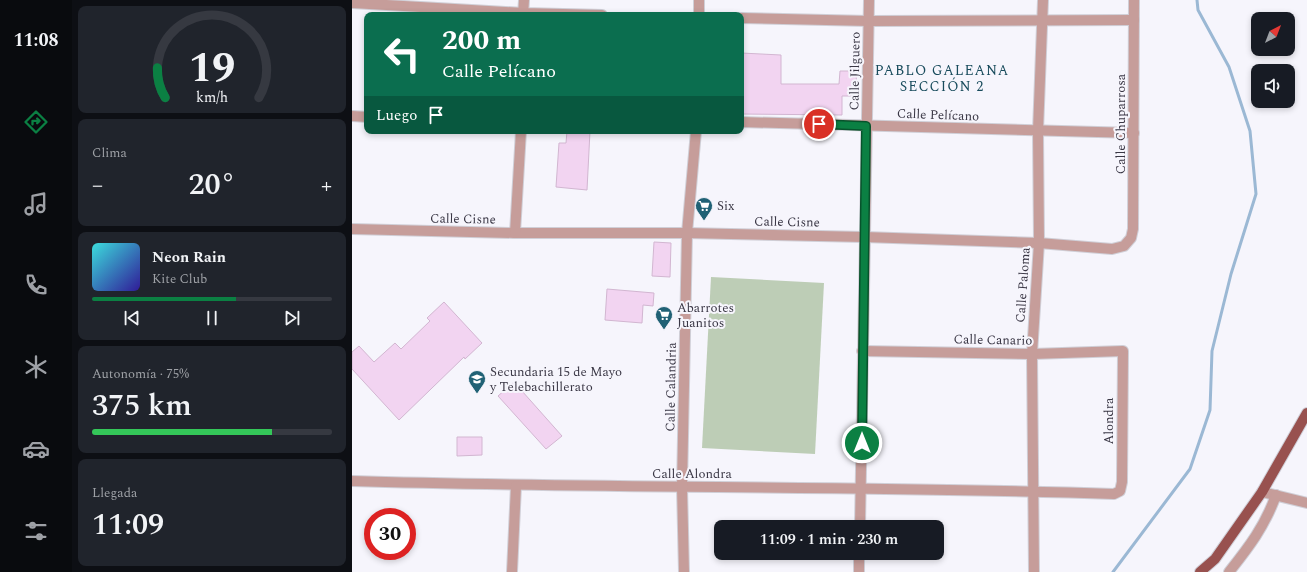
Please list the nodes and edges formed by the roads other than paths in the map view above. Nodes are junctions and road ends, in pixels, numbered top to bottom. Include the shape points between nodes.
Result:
1 (524, 0) edge
2 (699, 0) edge
3 (869, 0) edge
4 (1043, 0) edge
5 (1134, 0) edge
6 (352, 3) edge
7 (493, 12) edge
8 (524, 12) edge
9 (699, 12) edge
10 (744, 18) edge
11 (1042, 20) junction
12 (1134, 20) junction
13 (869, 21) junction
14 (352, 116) edge
15 (364, 117) edge
16 (744, 122) edge
17 (866, 126) junction
18 (1038, 130) junction
19 (1134, 133) junction
20 (520, 134) edge
21 (696, 134) edge
22 (352, 229) edge
23 (687, 233) junction
24 (515, 234) junction
25 (864, 237) junction
26 (1039, 243) junction
27 (1124, 246) joint
28 (862, 351) junction
29 (1122, 351) joint
30 (1032, 354) junction
31 (1307, 413) edge
32 (352, 481) edge
33 (516, 486) junction
34 (682, 487) junction
35 (861, 488) junction
36 (1033, 491) junction
37 (1120, 491) joint
38 (1262, 492) junction
39 (1276, 495) junction
40 (1307, 502) edge
41 (860, 520) edge
42 (860, 560) edge
43 (512, 572) edge
44 (684, 572) edge
45 (859, 572) edge
46 (1034, 572) edge
47 (1200, 572) edge
48 (1229, 572) edge

1 - 8 street
2 - 9 street
3 - 13 street, Calle Jilguero
4 - 11 street, Calle Paloma
5 - 12 street, Calle Chuparrosa
6 - 7 street
10 - 13 street
11 - 12 street
11 - 13 street
11 - 18 street, Calle Paloma
12 - 19 street, Calle Chuparrosa
13 - 17 street, Calle Jilguero
14 - 15 street
16 - 17 street, Calle Pelícano
17 - 18 street, Calle Pelícano
17 - 25 street, Calle Jilguero
18 - 19 street, Calle Pelícano
18 - 26 street, Calle Paloma
19 - 27 street, Calle Chuparrosa via 1133,229
20 - 24 street
21 - 23 street, Calle Calandria
22 - 24 street, Calle Cisne
23 - 24 street, Calle Cisne
23 - 25 street, Calle Cisne
23 - 34 street, Calle Calandria
25 - 26 street, Calle Cisne
25 - 28 street, Calle Jilguero
26 - 27 street, Calle Cisne via 1112,249
26 - 30 street, Calle Paloma
28 - 30 street, Calle Canario
28 - 35 street, Calle Jilguero
29 - 30 street, Calle Canario
29 - 37 street, Alondra
30 - 36 street, Calle Paloma
31 - 38 main road
32 - 33 street, Calle Alondra
33 - 34 street, Calle Alondra
33 - 43 street
34 - 35 street, Calle Alondra
34 - 44 street, Calle Calandria
35 - 36 street, Calle Alondra
35 - 41 street, Calle Jilguero
36 - 37 street, Calle Alondra via 1114,494
36 - 46 street, Calle Paloma
38 - 39 street
38 - 47 main road via 1215,559
39 - 40 street
39 - 48 street via 1268,518
42 - 45 street

